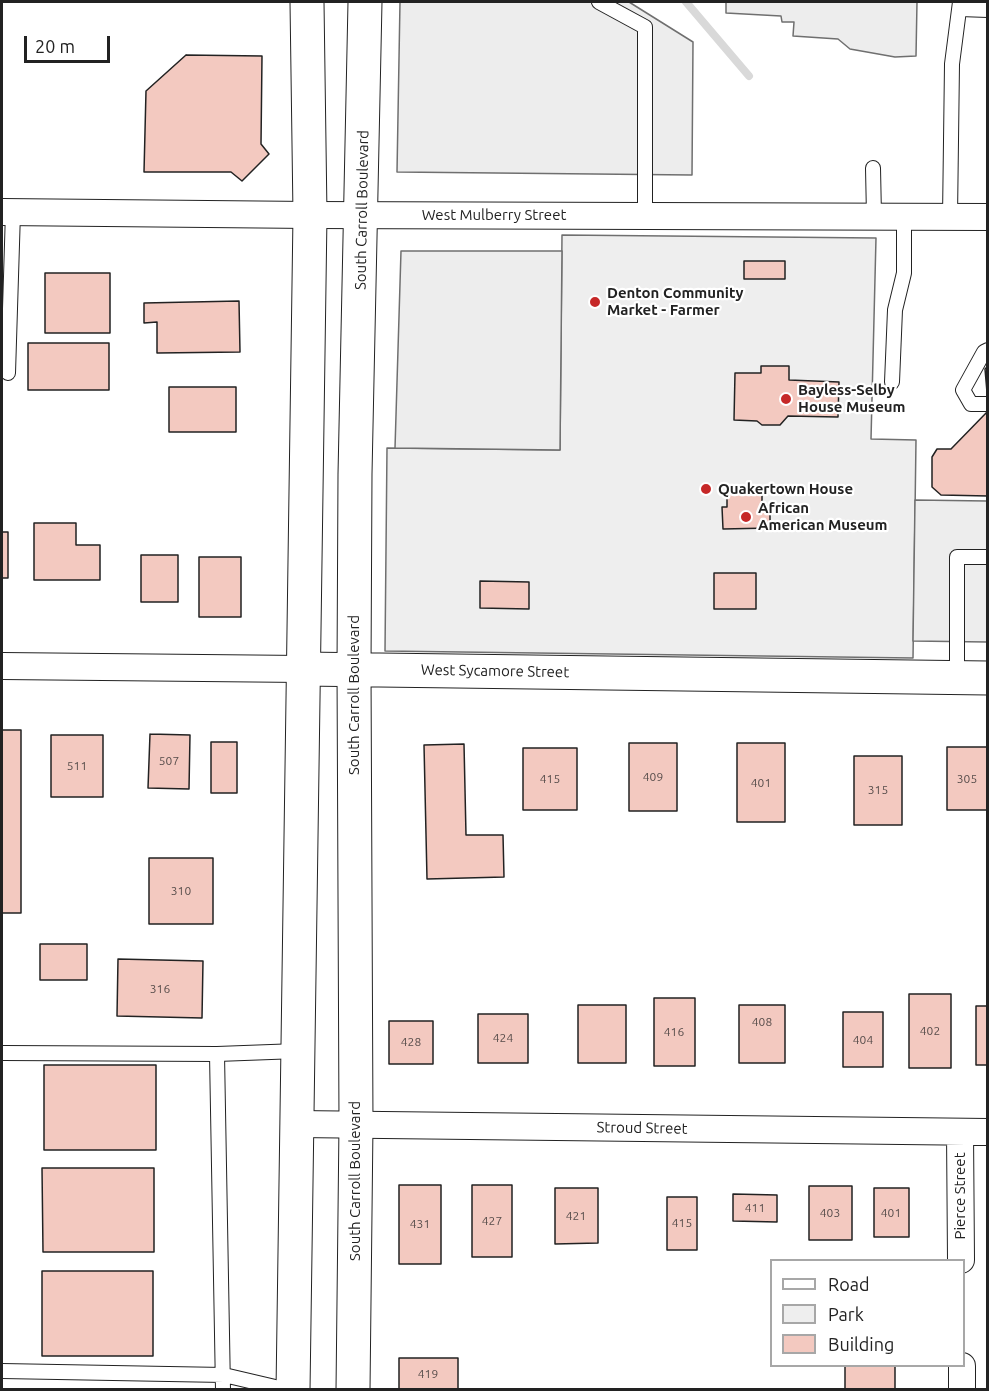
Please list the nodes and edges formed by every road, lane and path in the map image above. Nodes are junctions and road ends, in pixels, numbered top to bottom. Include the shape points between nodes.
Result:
1 (307, 2) edge
2 (365, 2) edge
3 (599, 2) edge
4 (960, 5) edge
5 (987, 10) edge
6 (873, 168) dead end
7 (7, 212) edge
8 (362, 214) junction
9 (310, 215) junction
10 (645, 216) junction
11 (874, 216) junction
12 (904, 217) junction
13 (950, 217) junction
14 (987, 217) edge
15 (987, 350) edge
16 (8, 373) dead end
17 (892, 382) dead end
18 (987, 404) edge
19 (987, 557) edge
20 (2, 666) edge
21 (303, 669) junction
22 (354, 669) junction
23 (972, 678) edge
24 (298, 1051) junction
25 (2, 1053) edge
26 (217, 1054) junction
27 (297, 1124) junction
28 (356, 1124) junction
29 (960, 1132) junction
30 (987, 1132) edge
31 (961, 1259) edge
32 (962, 1367) edge
33 (2, 1371) edge
34 (224, 1382) edge
35 (288, 1389) edge
36 (293, 1389) edge
37 (353, 1389) edge
38 (962, 1389) edge

1 - 9 main road
2 - 8 main road, South Carroll Boulevard
3 - 10 lane via 645,27
4 - 5 lane
4 - 13 lane via 952,64
6 - 11 lane
7 - 9 street, West Mulberry Street
7 - 16 lane
8 - 9 street, West Mulberry Street
8 - 10 street, West Mulberry Street
8 - 22 main road, South Carroll Boulevard
9 - 21 main road
10 - 11 street, West Mulberry Street
11 - 12 street, West Mulberry Street
12 - 13 street, West Mulberry Street
12 - 17 lane via 904,273 895,309
13 - 14 street, West Mulberry Street
15 - 18 lane via 963,390 971,404
19 - 23 lane via 957,557
20 - 21 street, West Sycamore Street
21 - 22 main road, West Sycamore Street
21 - 24 main road
22 - 23 main road, West Sycamore Street
22 - 28 main road, South Carroll Boulevard
24 - 26 lane
24 - 27 main road
25 - 26 lane
26 - 34 lane
27 - 28 street, Stroud Street
27 - 36 main road
28 - 29 street, Stroud Street
28 - 37 main road, South Carroll Boulevard
29 - 30 street, Stroud Street
29 - 31 street, Pierce Street
32 - 38 street
33 - 34 lane
34 - 35 lane

